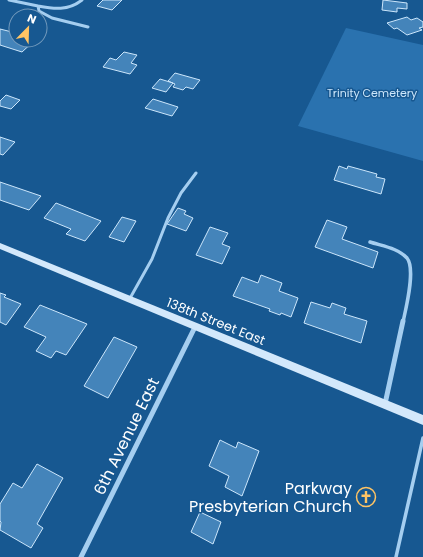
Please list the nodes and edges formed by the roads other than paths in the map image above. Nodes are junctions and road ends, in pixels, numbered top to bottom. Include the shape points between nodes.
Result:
1 (9, 0) edge
2 (82, 0) edge
3 (38, 6) junction
4 (88, 28) dead end
5 (196, 173) dead end
6 (370, 242) dead end
7 (0, 246) edge
8 (130, 300) junction
9 (195, 327) junction
10 (385, 404) junction
11 (423, 420) edge
12 (423, 438) edge
13 (422, 451) edge
14 (81, 557) edge
15 (396, 557) edge

1 - 3 street
2 - 3 street via 67,9
3 - 4 street via 39,11 52,18
5 - 8 lane via 168,218 152,259
6 - 10 street via 403,255 410,263 411,269
7 - 8 street, 138th Street East
8 - 9 street, 138th Street East
9 - 10 street, 138th Street East
9 - 14 street, 6th Avenue East
10 - 11 street, 138th Street East
12 - 13 lane
13 - 15 lane

